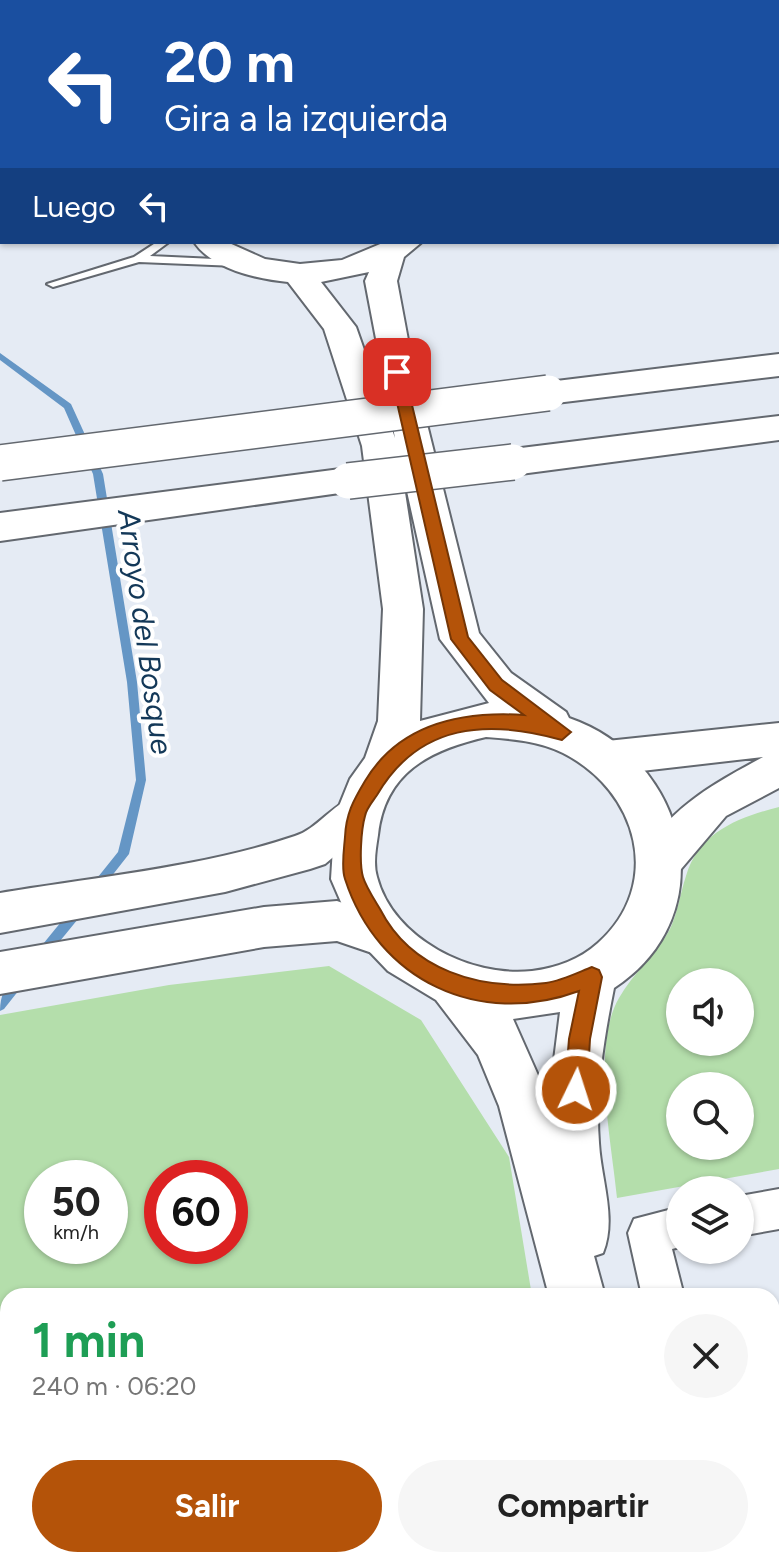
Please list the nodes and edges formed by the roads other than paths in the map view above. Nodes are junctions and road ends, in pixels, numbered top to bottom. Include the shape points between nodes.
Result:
1 (161, 244) edge
2 (212, 244) edge
3 (398, 248) edge
4 (138, 259) junction
5 (247, 264) junction
6 (297, 273) junction
7 (53, 284) dead end
8 (779, 365) edge
9 (779, 428) edge
10 (0, 463) edge
11 (0, 527) edge
12 (562, 732) junction
13 (779, 739) edge
14 (607, 758) junction
15 (385, 764) junction
16 (779, 768) edge
17 (355, 814) junction
18 (661, 862) junction
19 (0, 913) edge
20 (384, 937) junction
21 (0, 973) edge
22 (592, 977) junction
23 (454, 985) junction
24 (779, 1209) edge
25 (754, 1213) edge
26 (664, 1230) edge
27 (575, 1288) edge
28 (585, 1288) edge
29 (663, 1288) edge

1 - 4 lane
2 - 5 main road
3 - 6 main road via 341,269
3 - 12 main road via 381,281 460,639 496,685
4 - 5 lane
4 - 7 lane
5 - 6 main road
6 - 15 main road via 340,327 380,446 403,609 399,721
8 - 10 main road, bridge
9 - 11 main road, bridge
12 - 14 main road
12 - 15 main road via 525,722 486,720 425,736
13 - 14 street
14 - 18 main road via 646,805
15 - 17 main road
16 - 18 street via 712,804
17 - 19 street via 310,851 225,873
17 - 20 main road via 353,877
18 - 22 main road via 658,896 645,928 622,956
20 - 21 street via 337,921 264,927
20 - 23 main road via 415,965
22 - 23 main road via 549,993 501,995
22 - 28 main road via 579,1039 572,1141
23 - 27 main road via 496,1038 525,1106
24 - 25 street
26 - 29 street

